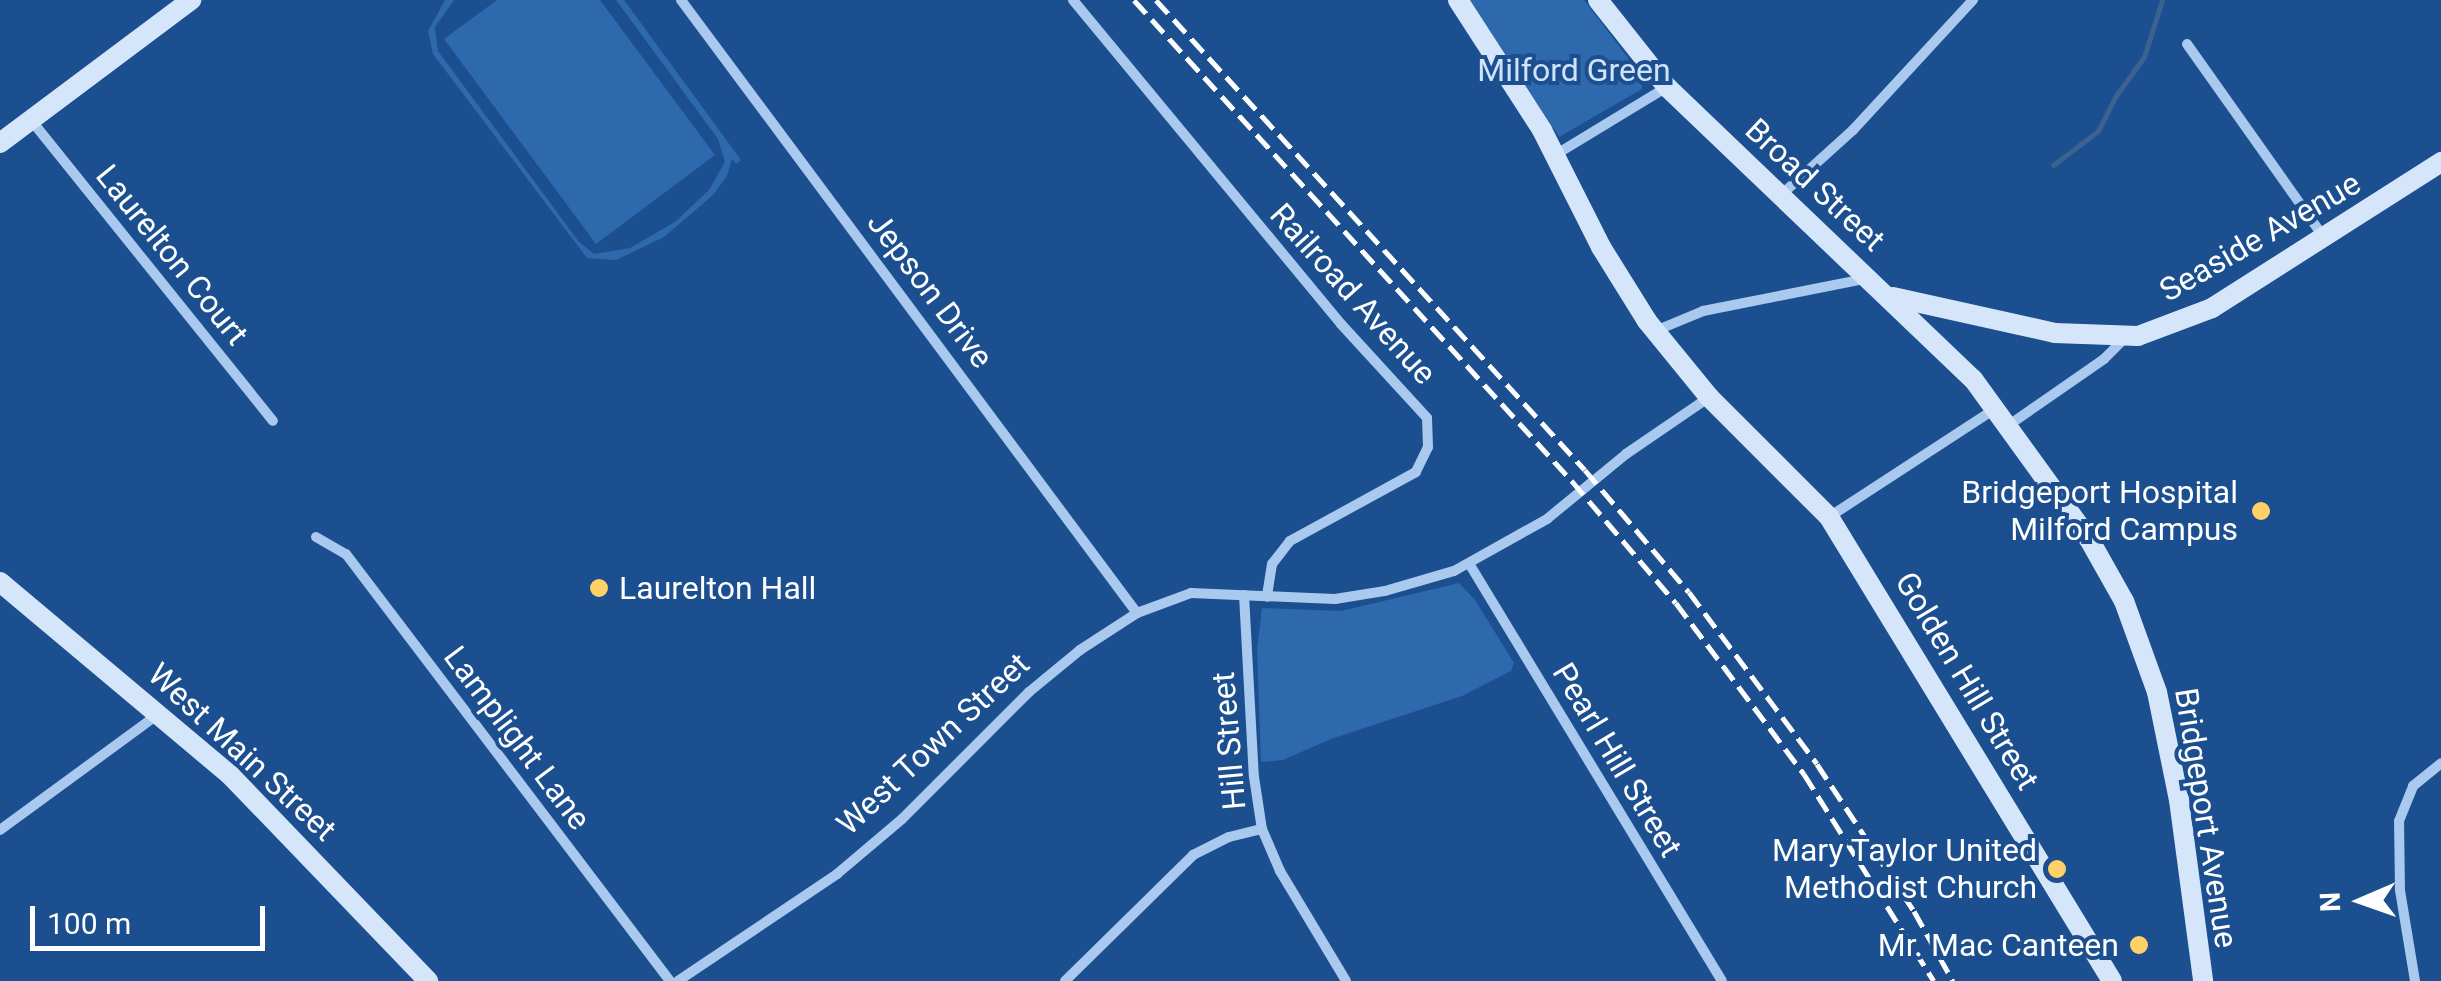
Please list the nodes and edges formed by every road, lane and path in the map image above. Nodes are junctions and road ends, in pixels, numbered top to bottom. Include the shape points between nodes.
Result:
1 (191, 0) edge
2 (681, 0) edge
3 (1073, 0) edge
4 (1458, 0) edge
5 (1598, 0) edge
6 (1973, 0) edge
7 (2187, 44) dead end
8 (1668, 87) junction
9 (31, 120) junction
10 (0, 143) edge
11 (1554, 155) junction
12 (2441, 162) edge
13 (1781, 196) junction
14 (2324, 237) junction
15 (1871, 278) junction
16 (1891, 297) junction
17 (1655, 332) junction
18 (2126, 338) junction
19 (1709, 398) junction
20 (2003, 416) junction
21 (273, 421) dead end
22 (1830, 517) junction
23 (316, 537) dead end
24 (1470, 565) junction
25 (0, 582) edge
26 (1244, 595) junction
27 (1267, 597) junction
28 (1138, 613) junction
29 (160, 713) junction
30 (2441, 764) edge
31 (1262, 829) junction
32 (0, 830) edge
33 (428, 981) edge
34 (670, 981) edge
35 (678, 981) edge
36 (1065, 981) edge
37 (1346, 981) edge
38 (1722, 981) edge
39 (2112, 981) edge
40 (2203, 981) edge
41 (2415, 981) edge

1 - 9 main road
2 - 28 street, Jepson Drive
3 - 27 street, Railroad Avenue via 1340,324 1427,418 1428,447 1416,472 1290,541 1272,564
4 - 11 main road
5 - 8 main road, Broad Street
6 - 13 street
7 - 14 street
8 - 11 street
8 - 13 main road, Broad Street
9 - 10 main road
9 - 21 street, Laurelton Court
11 - 17 main road, Golden Hill Street via 1614,272
12 - 14 main road, Seaside Avenue
13 - 15 main road, Broad Street
14 - 18 main road, Seaside Avenue via 2212,308
15 - 16 main road, Broad Street
15 - 17 street via 1702,311
16 - 18 main road via 2021,328
16 - 20 main road, Broad Street
17 - 19 main road, Golden Hill Street
18 - 20 street, Seaside Avenue via 2104,359
19 - 22 main road, Golden Hill Street
19 - 24 street, West Town Street via 1547,519
20 - 22 street, Seaside Avenue
20 - 40 main road, Bridgeport Avenue via 2096,551 2148,660 2170,750
22 - 39 main road, Golden Hill Street
23 - 34 street, Lamplight Lane via 346,554
24 - 27 street, West Town Street via 1362,596
24 - 38 street, Pearl Hill Street
25 - 29 main road, West Main Street
26 - 27 street, West Town Street
26 - 28 street, West Town Street via 1191,593
26 - 31 street, Hill Street
28 - 35 street, West Town Street via 1029,692 850,864
29 - 32 street
29 - 33 main road, West Main Street via 299,844
30 - 41 street via 2413,786 2399,821 2400,890
31 - 36 street via 1193,855
31 - 37 street, Hill Street

